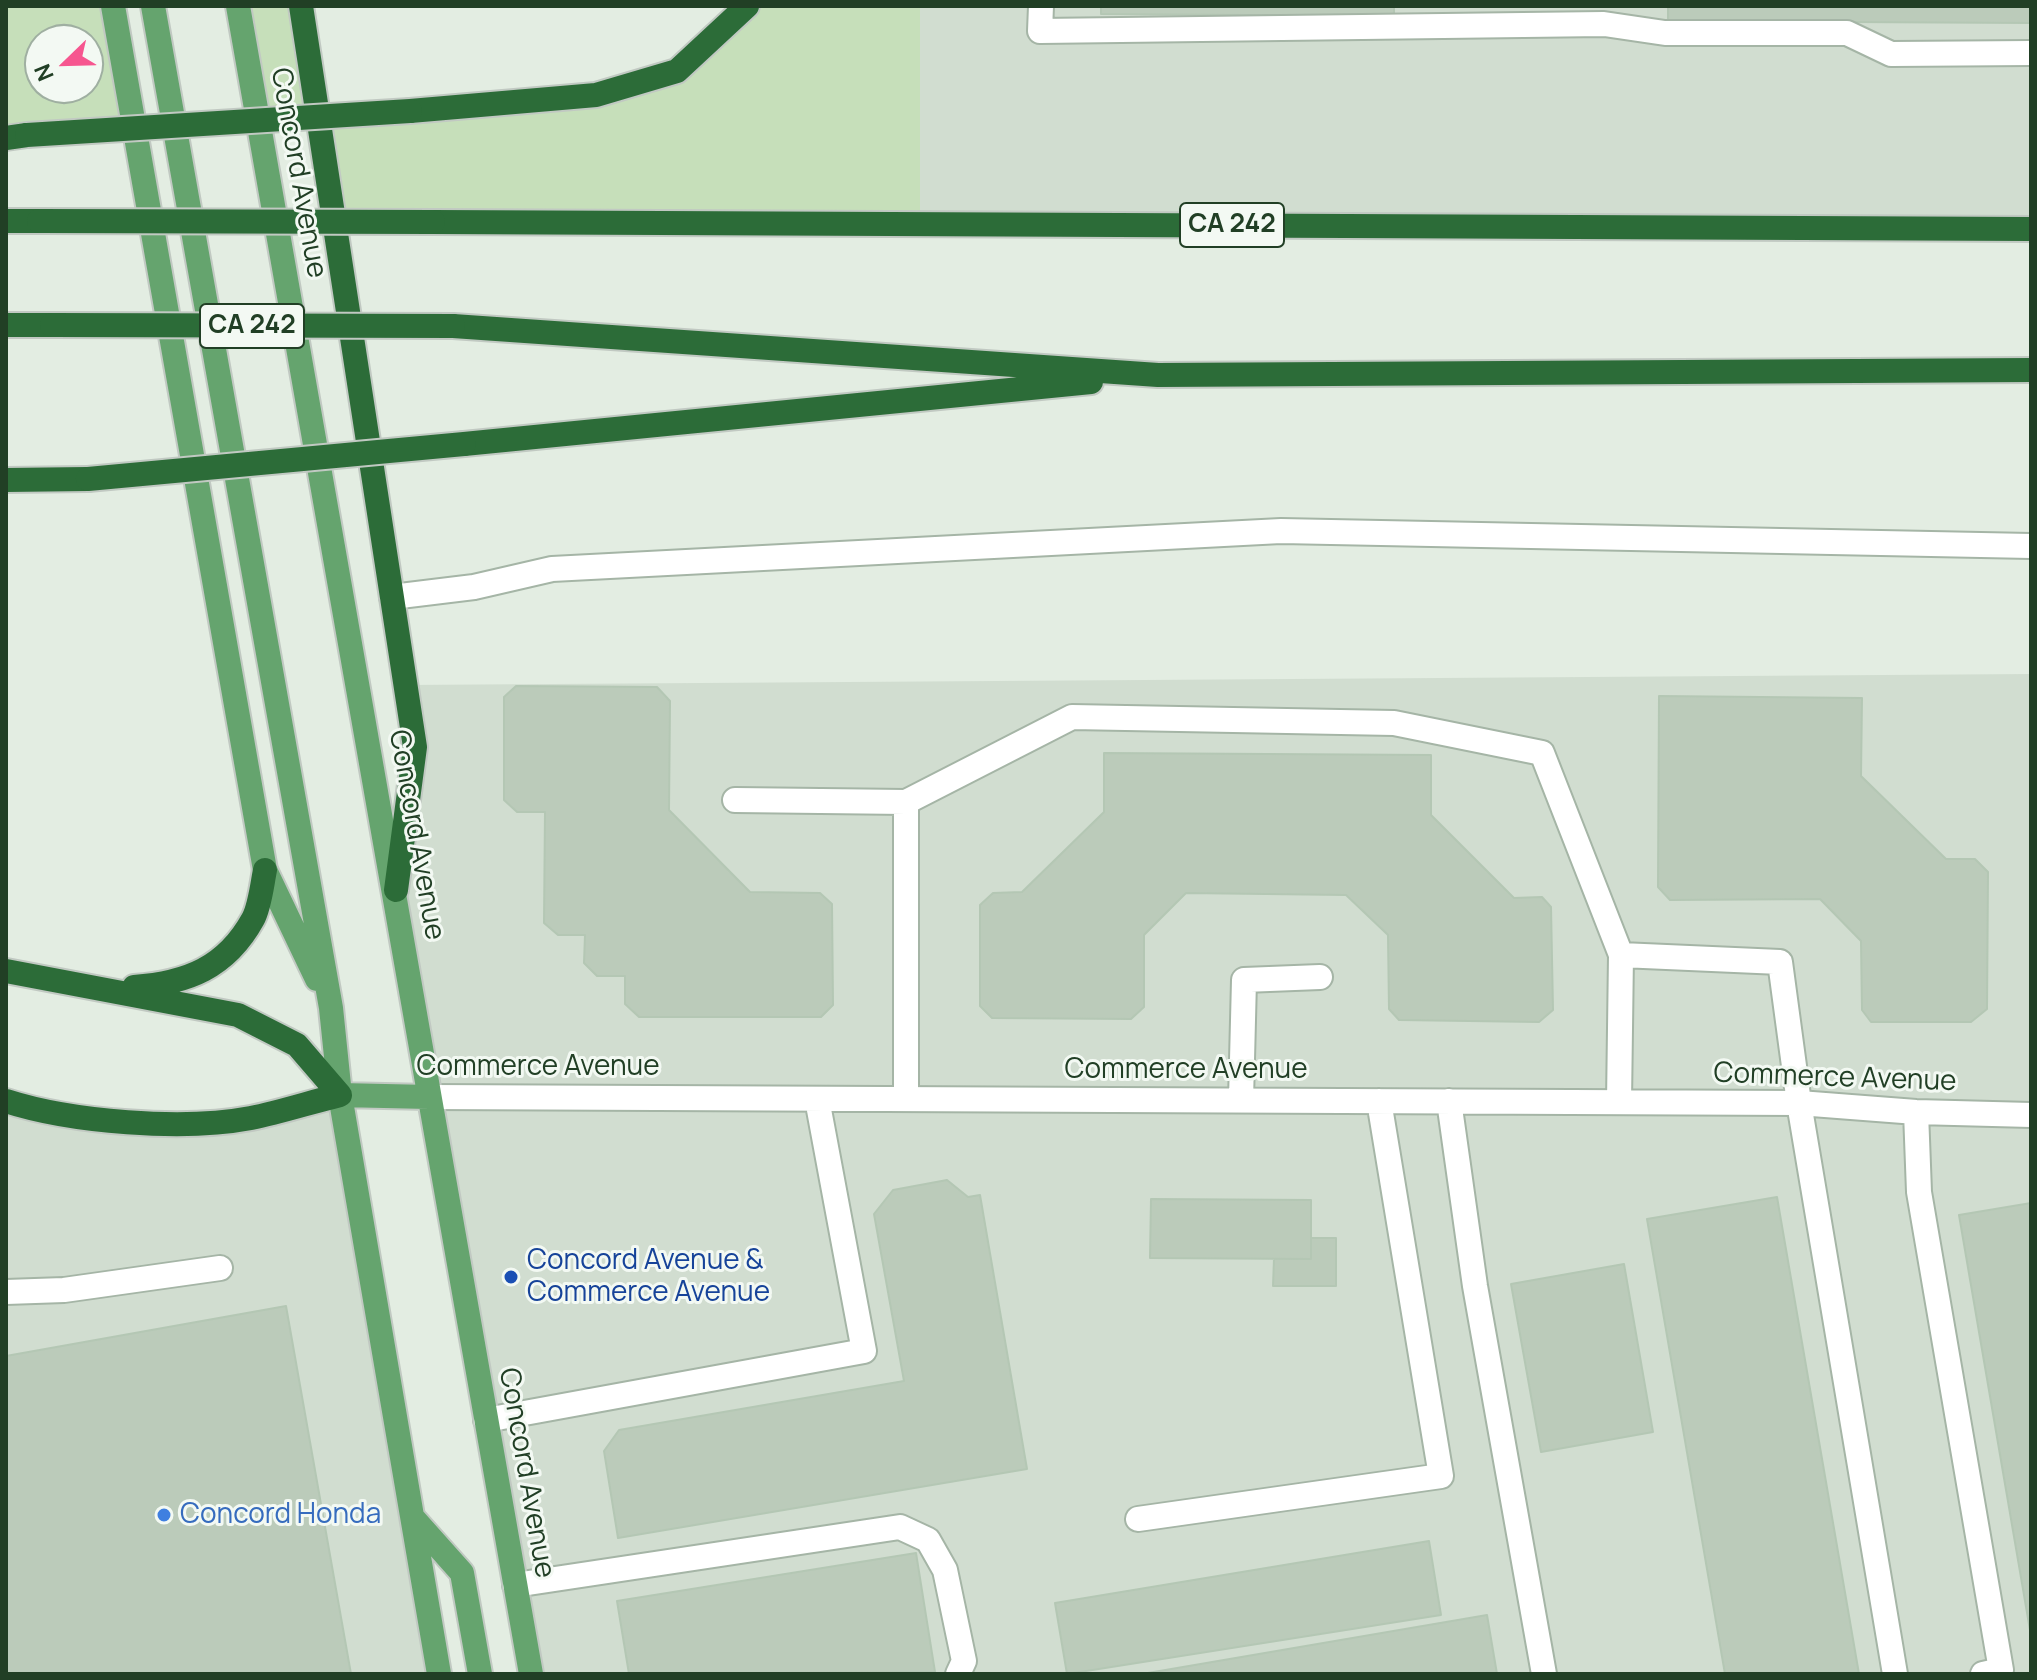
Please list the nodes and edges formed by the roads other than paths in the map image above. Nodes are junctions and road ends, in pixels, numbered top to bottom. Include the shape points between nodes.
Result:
1 (113, 6) edge
2 (153, 6) edge
3 (238, 6) edge
4 (301, 6) edge
5 (747, 6) edge
6 (1041, 6) edge
7 (1604, 15) edge
8 (1447, 16) edge
9 (2031, 53) edge
10 (17, 136) edge
11 (6, 221) edge
12 (2031, 229) edge
13 (6, 325) edge
14 (2031, 370) edge
15 (1158, 375) junction
16 (6, 480) edge
17 (2031, 546) edge
18 (392, 597) junction
19 (735, 800) dead end
20 (906, 802) junction
21 (265, 870) junction
22 (396, 890) junction
23 (1621, 955) junction
24 (6, 971) edge
25 (1320, 977) dead end
26 (104, 990) junction
27 (331, 1008) junction
28 (340, 1095) junction
29 (429, 1097) junction
30 (817, 1099) junction
31 (906, 1099) junction
32 (1241, 1100) junction
33 (6, 1101) edge
34 (1379, 1101) junction
35 (1449, 1101) junction
36 (1619, 1102) junction
37 (1799, 1103) junction
38 (1916, 1112) junction
39 (2031, 1115) edge
40 (220, 1268) dead end
41 (6, 1292) edge
42 (486, 1420) junction
43 (413, 1518) junction
44 (1138, 1519) dead end
45 (515, 1585) junction
46 (439, 1674) edge
47 (480, 1674) edge
48 (531, 1674) edge
49 (958, 1674) edge
50 (1544, 1674) edge
51 (1895, 1674) edge
52 (1983, 1674) edge

1 - 21 main road
2 - 27 main road
3 - 22 main road, Concord Avenue
4 - 18 highway
5 - 10 highway, bridge via 677,71 596,95
6 - 8 street via 1040,31
7 - 8 street
7 - 9 street via 1665,33 1847,33 1891,54
11 - 12 highway, CA 242, bridge
13 - 15 highway, CA 242, bridge via 453,326
14 - 15 highway, CA 242
15 - 16 highway, bridge via 88,479
17 - 18 street via 1281,531 552,569 474,587
18 - 22 highway via 415,747
19 - 20 street
20 - 23 street via 1072,717 1394,723 1542,753
20 - 31 street
21 - 26 highway via 254,917 224,958 175,984
21 - 27 main road
22 - 29 main road, Concord Avenue
23 - 36 street
23 - 37 street via 1780,962
24 - 26 highway
25 - 32 street via 1244,980
26 - 28 highway via 238,1015 297,1045
27 - 28 main road
28 - 29 main road, Commerce Avenue
28 - 33 highway via 249,1118 148,1123
28 - 43 main road
29 - 30 street, Commerce Avenue
29 - 42 main road, Concord Avenue
30 - 31 street, Commerce Avenue
30 - 42 street via 864,1351
31 - 32 street, Commerce Avenue
32 - 34 street, Commerce Avenue
34 - 35 street, Commerce Avenue
34 - 44 street via 1441,1476
35 - 36 street, Commerce Avenue
35 - 50 street via 1475,1286
36 - 37 street, Commerce Avenue
37 - 38 street, Commerce Avenue
37 - 51 street
38 - 39 street, Commerce Avenue
38 - 52 street via 1919,1192 2001,1670
40 - 41 street via 64,1290
42 - 45 main road, Concord Avenue
43 - 46 main road
43 - 47 main road via 462,1573
45 - 48 main road, Concord Avenue
45 - 49 street via 900,1527 928,1540 945,1570 964,1661

